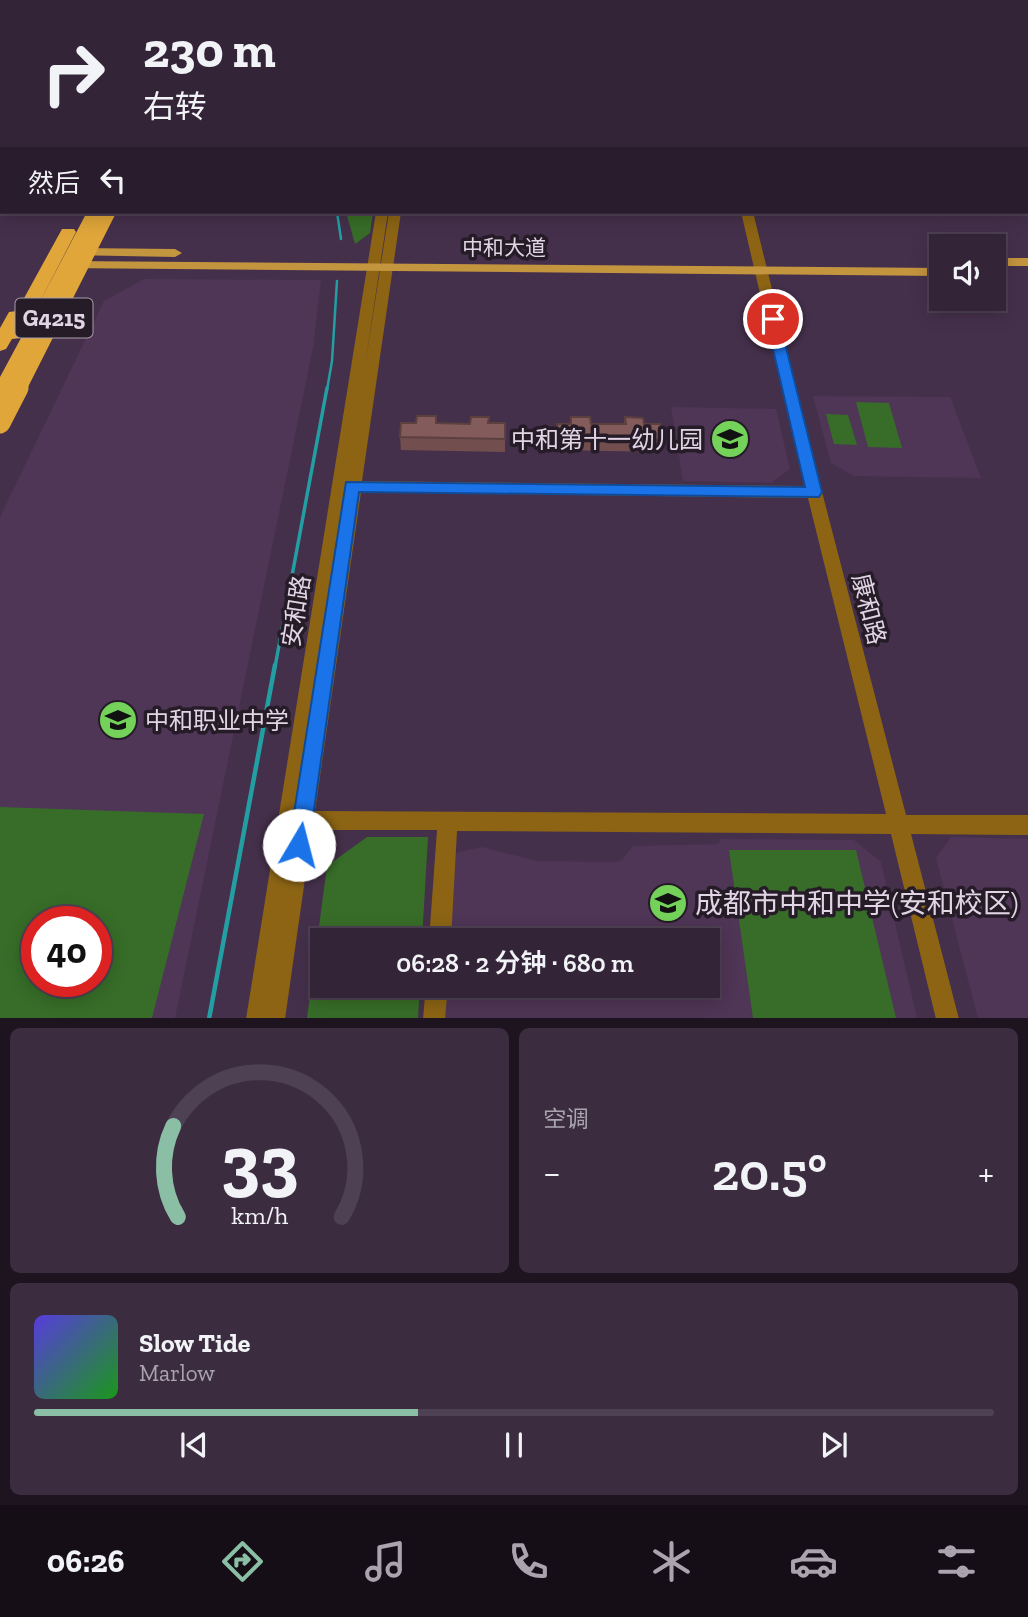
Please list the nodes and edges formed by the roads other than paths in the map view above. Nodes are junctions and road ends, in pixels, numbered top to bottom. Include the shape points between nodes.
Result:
1 (69, 214) edge
2 (78, 214) edge
3 (94, 214) edge
4 (106, 214) edge
5 (382, 214) edge
6 (394, 214) edge
7 (747, 214) edge
8 (70, 258) junction
9 (381, 260) junction
10 (929, 261) edge
11 (1006, 262) edge
12 (1028, 262) edge
13 (760, 265) junction
14 (929, 272) edge
15 (1006, 272) edge
16 (1028, 273) edge
17 (0, 345) edge
18 (0, 366) edge
19 (0, 395) edge
20 (0, 423) edge
21 (346, 486) junction
22 (814, 492) junction
23 (295, 820) junction
24 (448, 821) junction
25 (900, 824) junction
26 (1028, 825) edge
27 (441, 928) edge
28 (436, 998) edge
29 (257, 1018) edge
30 (274, 1018) edge
31 (435, 1018) edge
32 (948, 1018) edge

1 - 17 highway, G4215
2 - 18 highway
3 - 8 highway
4 - 20 highway, G4215, bridge
5 - 9 street, 安和路
6 - 9 street, 安和路
7 - 13 street, 康和路
8 - 9 main road, 中和大道
8 - 19 highway
9 - 13 main road, 中和大道
9 - 21 street, 安和路
10 - 13 main road, 中和大道
11 - 12 main road
13 - 14 main road, 中和大道
13 - 22 street, 康和路
15 - 16 main road
21 - 22 street
21 - 23 street, 安和路
22 - 25 street, 康和路
23 - 24 street
23 - 29 street, 安和路
23 - 30 street, 安和路
24 - 25 street
24 - 27 street
25 - 26 street
25 - 32 street, 康和路
28 - 31 street

